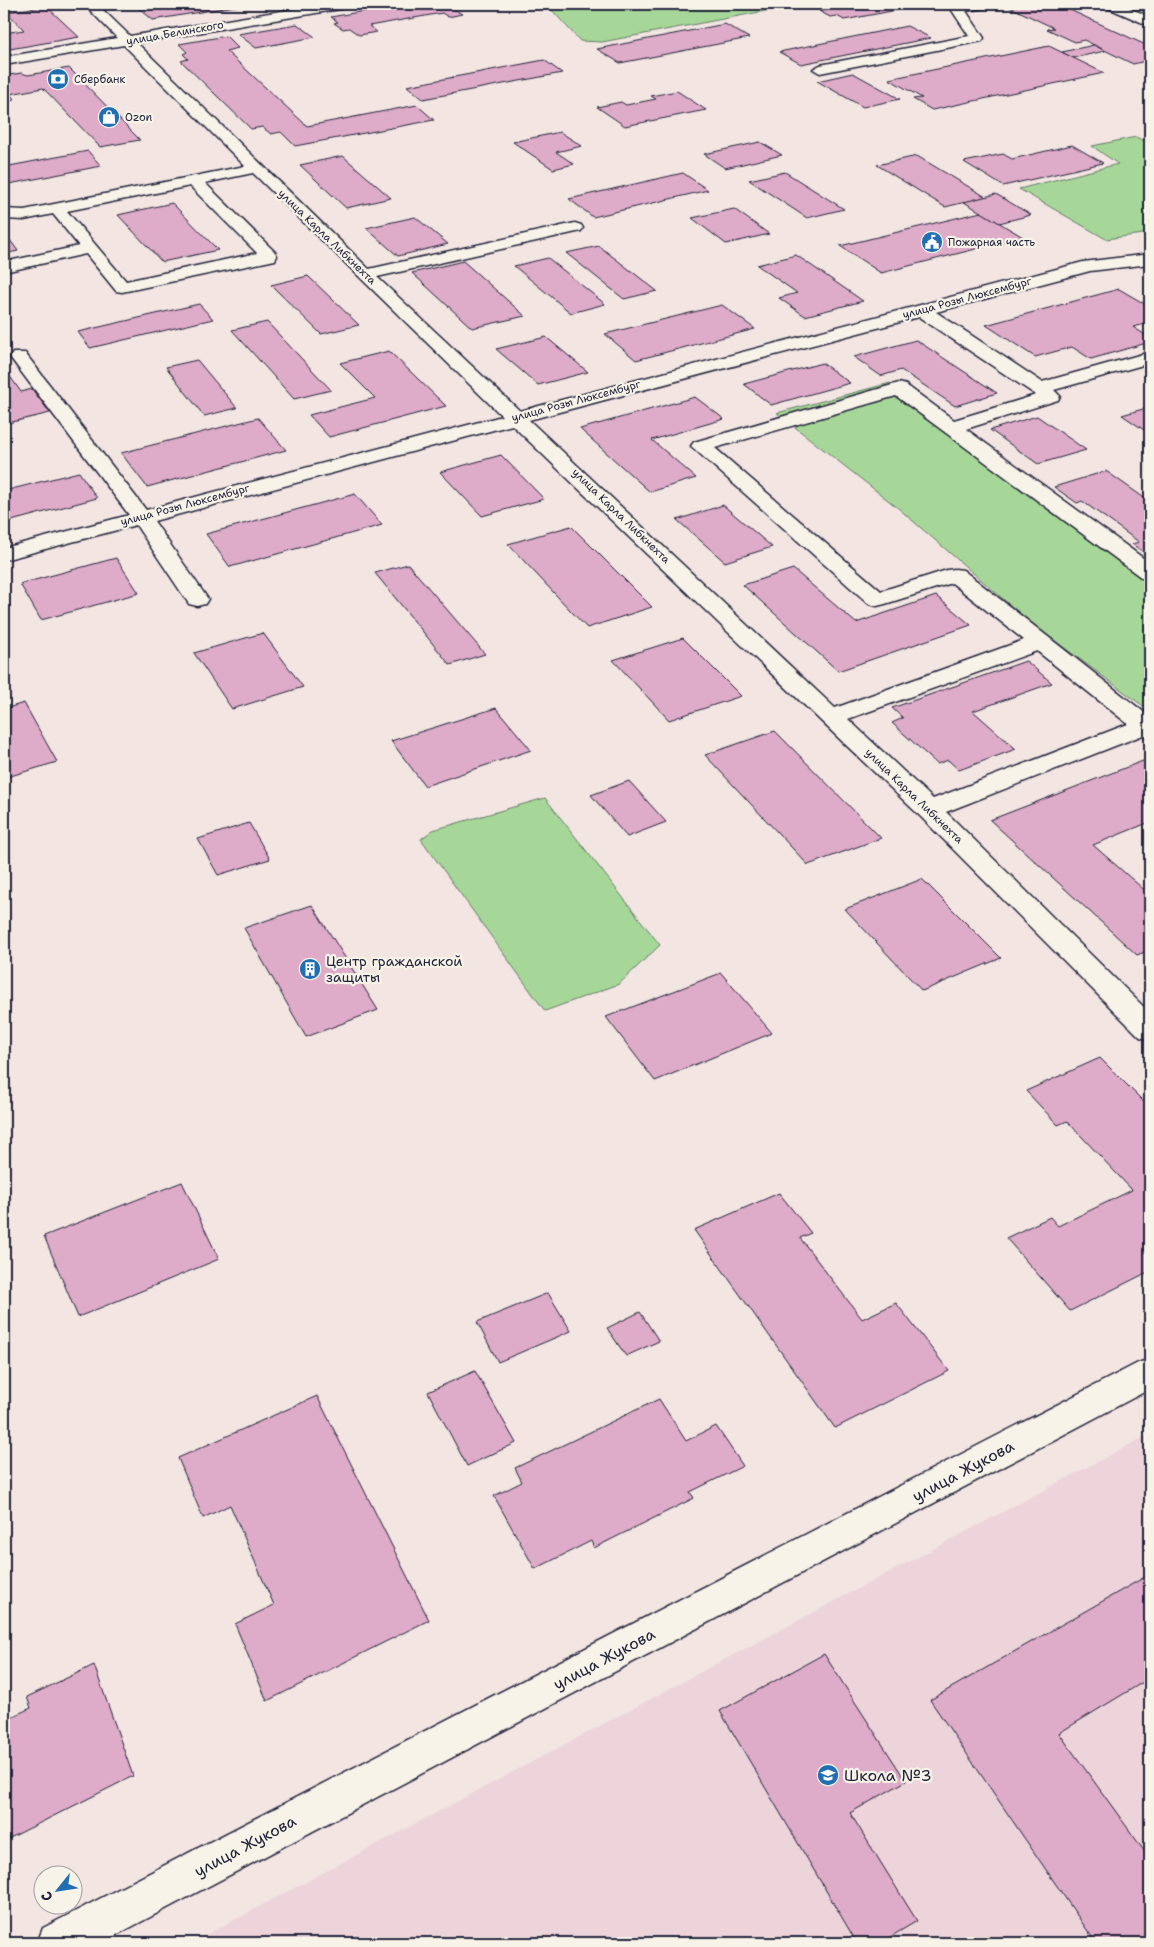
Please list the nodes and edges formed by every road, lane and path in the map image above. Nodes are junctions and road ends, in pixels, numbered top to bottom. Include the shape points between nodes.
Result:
1 (90, 4) edge
2 (346, 4) edge
3 (986, 4) edge
4 (1110, 4) edge
5 (1150, 22) edge
6 (128, 40) junction
7 (4, 62) edge
8 (820, 69) dead end
9 (257, 168) junction
10 (194, 180) junction
11 (56, 208) junction
12 (4, 214) edge
13 (575, 228) dead end
14 (90, 248) junction
15 (1150, 260) edge
16 (4, 267) edge
17 (365, 274) junction
18 (921, 310) junction
19 (19, 357) dead end
20 (1150, 357) edge
21 (1040, 388) junction
22 (516, 416) junction
23 (953, 427) junction
24 (141, 517) junction
25 (4, 554) edge
26 (1150, 573) edge
27 (197, 598) dead end
28 (1040, 642) junction
29 (832, 717) junction
30 (1148, 727) edge
31 (929, 810) junction
32 (1150, 1030) edge
33 (1150, 1373) edge
34 (58, 1943) edge

1 - 6 street, улица Карла Либкнехта
2 - 6 street, улица Белинского
3 - 8 street via 958,9 977,38
4 - 5 street
6 - 7 street, улица Белинского
6 - 9 street, улица Карла Либкнехта
9 - 10 street
9 - 17 street, улица Карла Либкнехта
10 - 11 street
10 - 14 street via 269,256 122,287
11 - 12 street via 24,215
11 - 14 street
13 - 17 street
14 - 16 street
15 - 18 street, улица Розы Люксембург via 1088,266
17 - 22 street, улица Карла Либкнехта
18 - 21 street
18 - 22 street, улица Розы Люксембург
19 - 24 street
20 - 21 street
21 - 23 street via 1051,396
22 - 24 street, улица Розы Люксембург
22 - 29 street, улица Карла Либкнехта
23 - 26 street
23 - 28 street via 899,388 701,446 877,599 954,575
24 - 25 street, улица Розы Люксембург
24 - 27 street
28 - 29 street
28 - 30 street
29 - 31 street, улица Карла Либкнехта
30 - 31 street
31 - 32 street, улица Карла Либкнехта
33 - 34 street, улица Жукова

